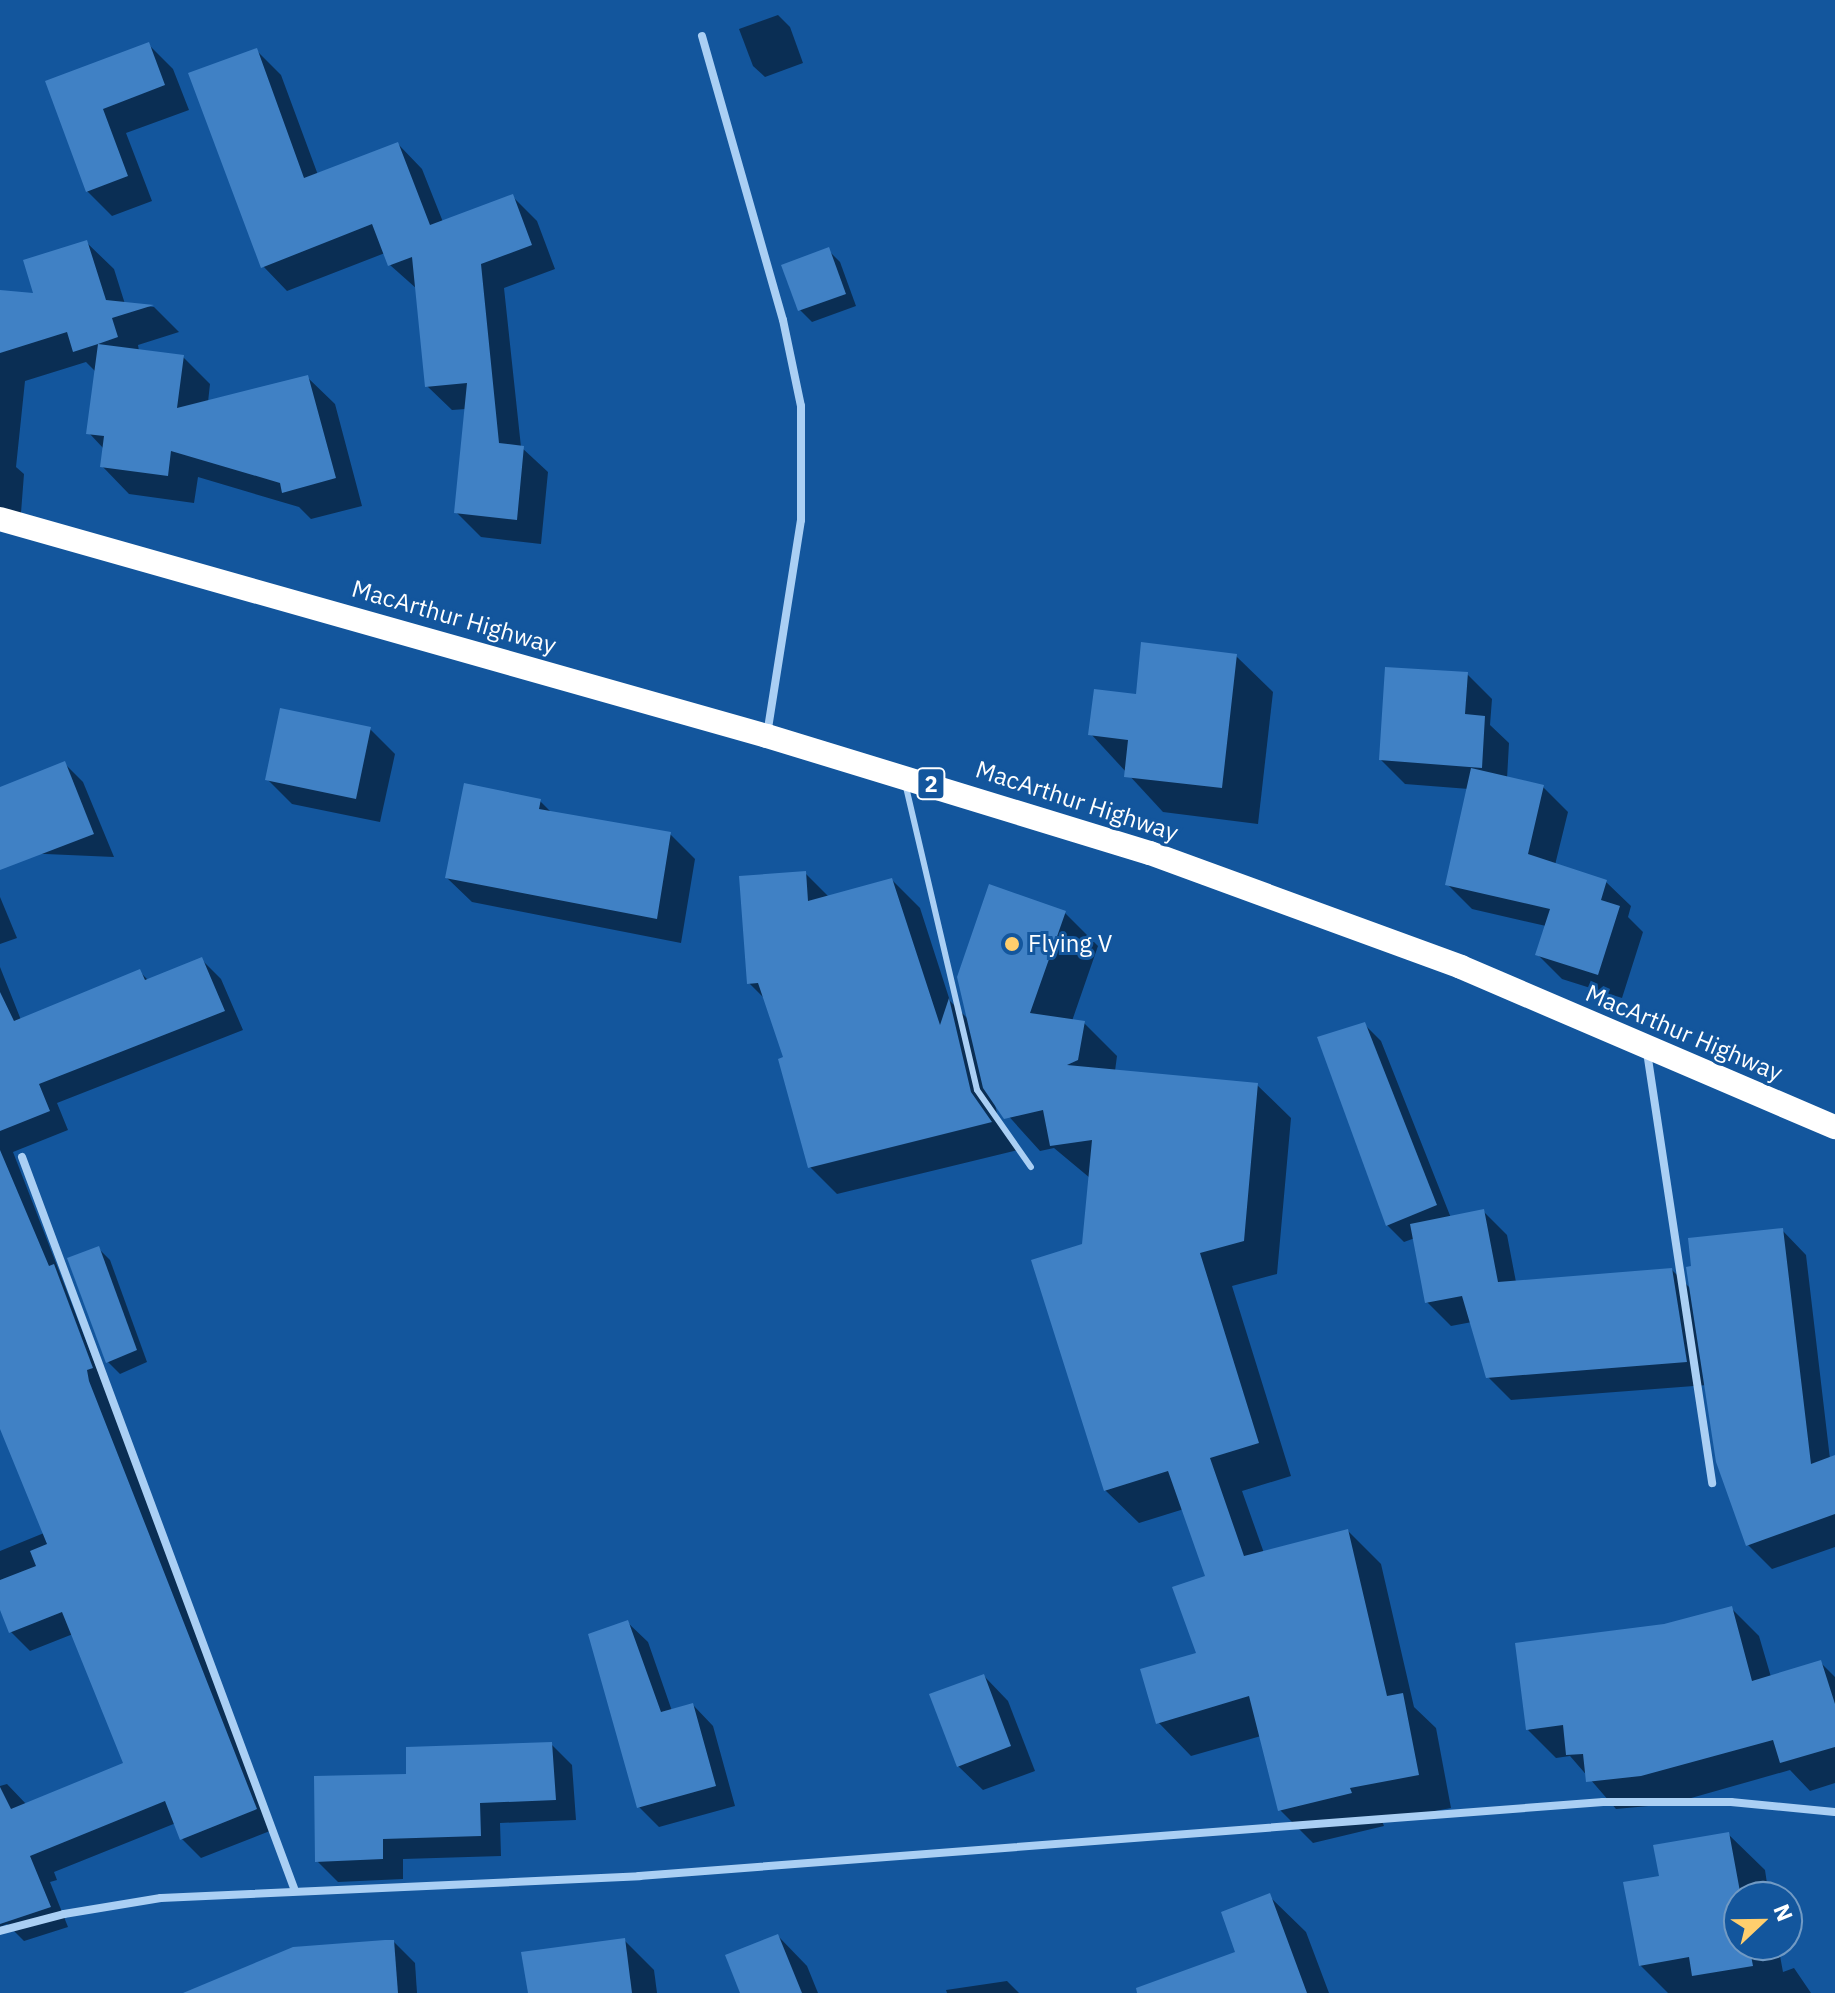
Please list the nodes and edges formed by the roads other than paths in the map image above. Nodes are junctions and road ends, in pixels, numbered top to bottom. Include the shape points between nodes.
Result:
1 (702, 36) dead end
2 (0, 519) edge
3 (767, 736) junction
4 (904, 776) junction
5 (1646, 1047) junction
6 (1835, 1127) edge
7 (22, 1157) dead end
8 (1031, 1167) dead end
9 (1712, 1483) dead end
10 (1835, 1812) edge
11 (294, 1888) junction
12 (0, 1931) edge

1 - 3 street via 783,320 801,406 801,520
2 - 3 highway, MacArthur Highway / 2
3 - 4 highway, MacArthur Highway / 2
4 - 5 highway, MacArthur Highway / 2 via 1180,864 1461,967
4 - 8 lane via 977,1090
5 - 6 highway, MacArthur Highway / 2
5 - 9 street
7 - 11 street
10 - 11 street via 1731,1802 1603,1802 639,1876
11 - 12 street via 161,1898

